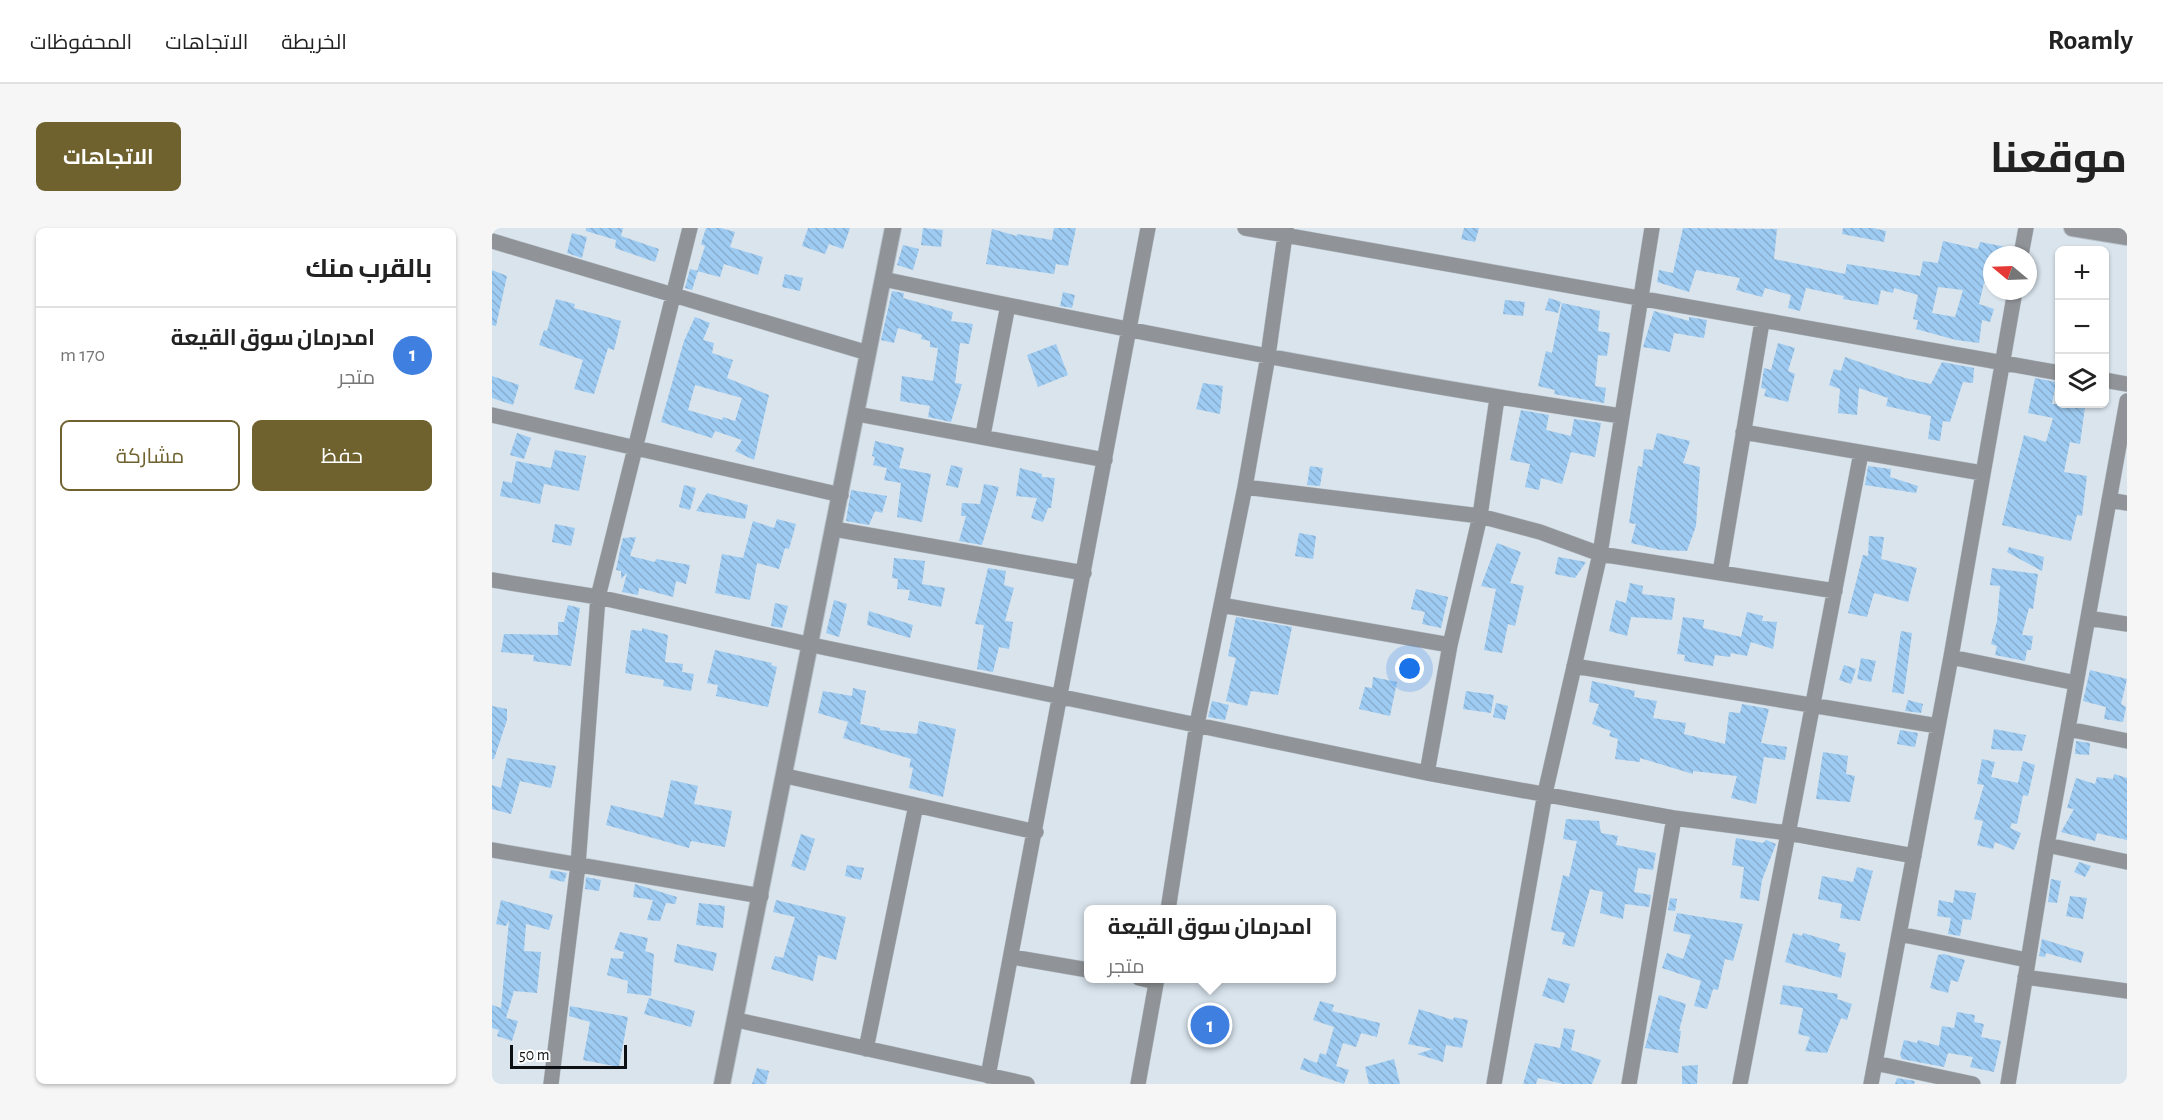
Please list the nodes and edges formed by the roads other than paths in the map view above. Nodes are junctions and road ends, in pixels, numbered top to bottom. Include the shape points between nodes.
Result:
1 (690, 228) edge
2 (893, 228) edge
3 (1148, 228) edge
4 (1245, 228) edge
5 (1652, 228) edge
6 (2026, 228) edge
7 (2072, 228) edge
8 (1286, 232) edge
9 (2127, 237) edge
10 (492, 241) edge
11 (2023, 246) edge
12 (883, 279) junction
13 (673, 296) junction
14 (1640, 297) junction
15 (2013, 300) edge
16 (1008, 305) junction
17 (1762, 322) junction
18 (1129, 329) junction
19 (868, 353) junction
20 (1268, 356) junction
21 (2002, 364) junction
22 (2055, 372) edge
23 (2109, 381) edge
24 (2127, 384) edge
25 (1497, 398) junction
26 (2127, 401) edge
27 (857, 414) junction
28 (492, 415) edge
29 (1621, 416) junction
30 (1743, 432) junction
31 (983, 435) junction
32 (633, 449) junction
33 (1861, 453) junction
34 (1105, 460) junction
35 (1982, 473) junction
36 (1245, 487) junction
37 (841, 495) junction
38 (2109, 500) junction
39 (2127, 502) edge
40 (1479, 516) junction
41 (834, 530) junction
42 (1600, 554) junction
43 (1084, 573) junction
44 (1720, 573) junction
45 (492, 580) edge
46 (1835, 591) junction
47 (598, 597) junction
48 (1221, 605) junction
49 (2088, 618) junction
50 (2127, 624) edge
51 (812, 645) junction
52 (1450, 645) junction
53 (1951, 657) junction
54 (1574, 666) junction
55 (2076, 683) junction
56 (1059, 696) junction
57 (1813, 706) junction
58 (1197, 724) junction
59 (1938, 726) junction
60 (2068, 729) junction
61 (2127, 741) edge
62 (1427, 773) junction
63 (786, 776) junction
64 (1545, 793) junction
65 (916, 805) junction
66 (1674, 818) junction
67 (1036, 832) junction
68 (1788, 833) junction
69 (2047, 845) junction
70 (492, 850) edge
71 (1914, 856) junction
72 (2127, 862) edge
73 (578, 865) junction
74 (761, 896) junction
75 (1169, 905) edge
76 (1899, 934) junction
77 (1013, 957) junction
78 (2027, 960) junction
79 (1084, 969) edge
80 (2025, 977) junction
81 (1156, 983) edge
82 (2127, 991) edge
83 (737, 1020) junction
84 (866, 1049) junction
85 (1875, 1063) junction
86 (988, 1077) junction
87 (966, 1078) edge
88 (551, 1084) edge
89 (722, 1084) edge
90 (1027, 1084) edge
91 (1138, 1084) edge
92 (1494, 1084) edge
93 (1629, 1084) edge
94 (1740, 1084) edge
95 (1871, 1084) edge
96 (1973, 1084) edge
97 (2008, 1084) edge

1 - 13 street
2 - 12 street
3 - 18 street
4 - 8 street
5 - 14 street
6 - 11 street
7 - 9 street
8 - 14 street
8 - 20 street
10 - 13 street
12 - 16 street
12 - 19 street
13 - 19 street
13 - 32 street
14 - 17 street
14 - 29 street
15 - 21 street
16 - 18 street
16 - 31 street
17 - 21 street
17 - 30 street
18 - 20 street
18 - 34 street
19 - 27 street
20 - 25 street
20 - 36 street
21 - 22 street
21 - 35 street
23 - 24 street
25 - 29 street
25 - 40 street
26 - 38 street
27 - 31 street
27 - 37 street
28 - 32 street
29 - 42 street
30 - 33 street
30 - 44 street
31 - 34 street
32 - 37 street
32 - 47 street
33 - 35 street
33 - 46 street
34 - 43 street
35 - 53 street
36 - 40 street
36 - 48 street
37 - 41 street
38 - 39 street
38 - 49 street
40 - 42 street via 1540,532
40 - 52 street
41 - 43 street
41 - 51 street
42 - 44 street
42 - 54 street
43 - 56 street
44 - 46 street
45 - 47 street
46 - 57 street
47 - 51 street
47 - 73 street
48 - 52 street
48 - 58 street
49 - 50 street
49 - 55 street
51 - 56 street
51 - 63 street
52 - 62 street
53 - 55 street
53 - 59 street
54 - 57 street
54 - 64 street
55 - 60 street
56 - 58 street
56 - 67 street
57 - 59 street
57 - 68 street
58 - 62 street
58 - 75 street
59 - 71 street
60 - 61 street
60 - 69 street
62 - 64 street
63 - 65 street
63 - 74 street
64 - 66 street
64 - 92 street
65 - 67 street
65 - 84 street
66 - 68 street
66 - 93 street
67 - 77 street
68 - 71 street
68 - 94 street
69 - 72 street
69 - 78 street
70 - 73 street
71 - 76 street
73 - 74 street
73 - 88 street
74 - 83 street
76 - 78 street
76 - 85 street
77 - 79 street
77 - 86 street
78 - 80 street
80 - 82 street
80 - 97 street
81 - 91 street
83 - 84 street
83 - 89 street
84 - 87 street
85 - 95 street
85 - 96 street
86 - 87 street
86 - 90 street

